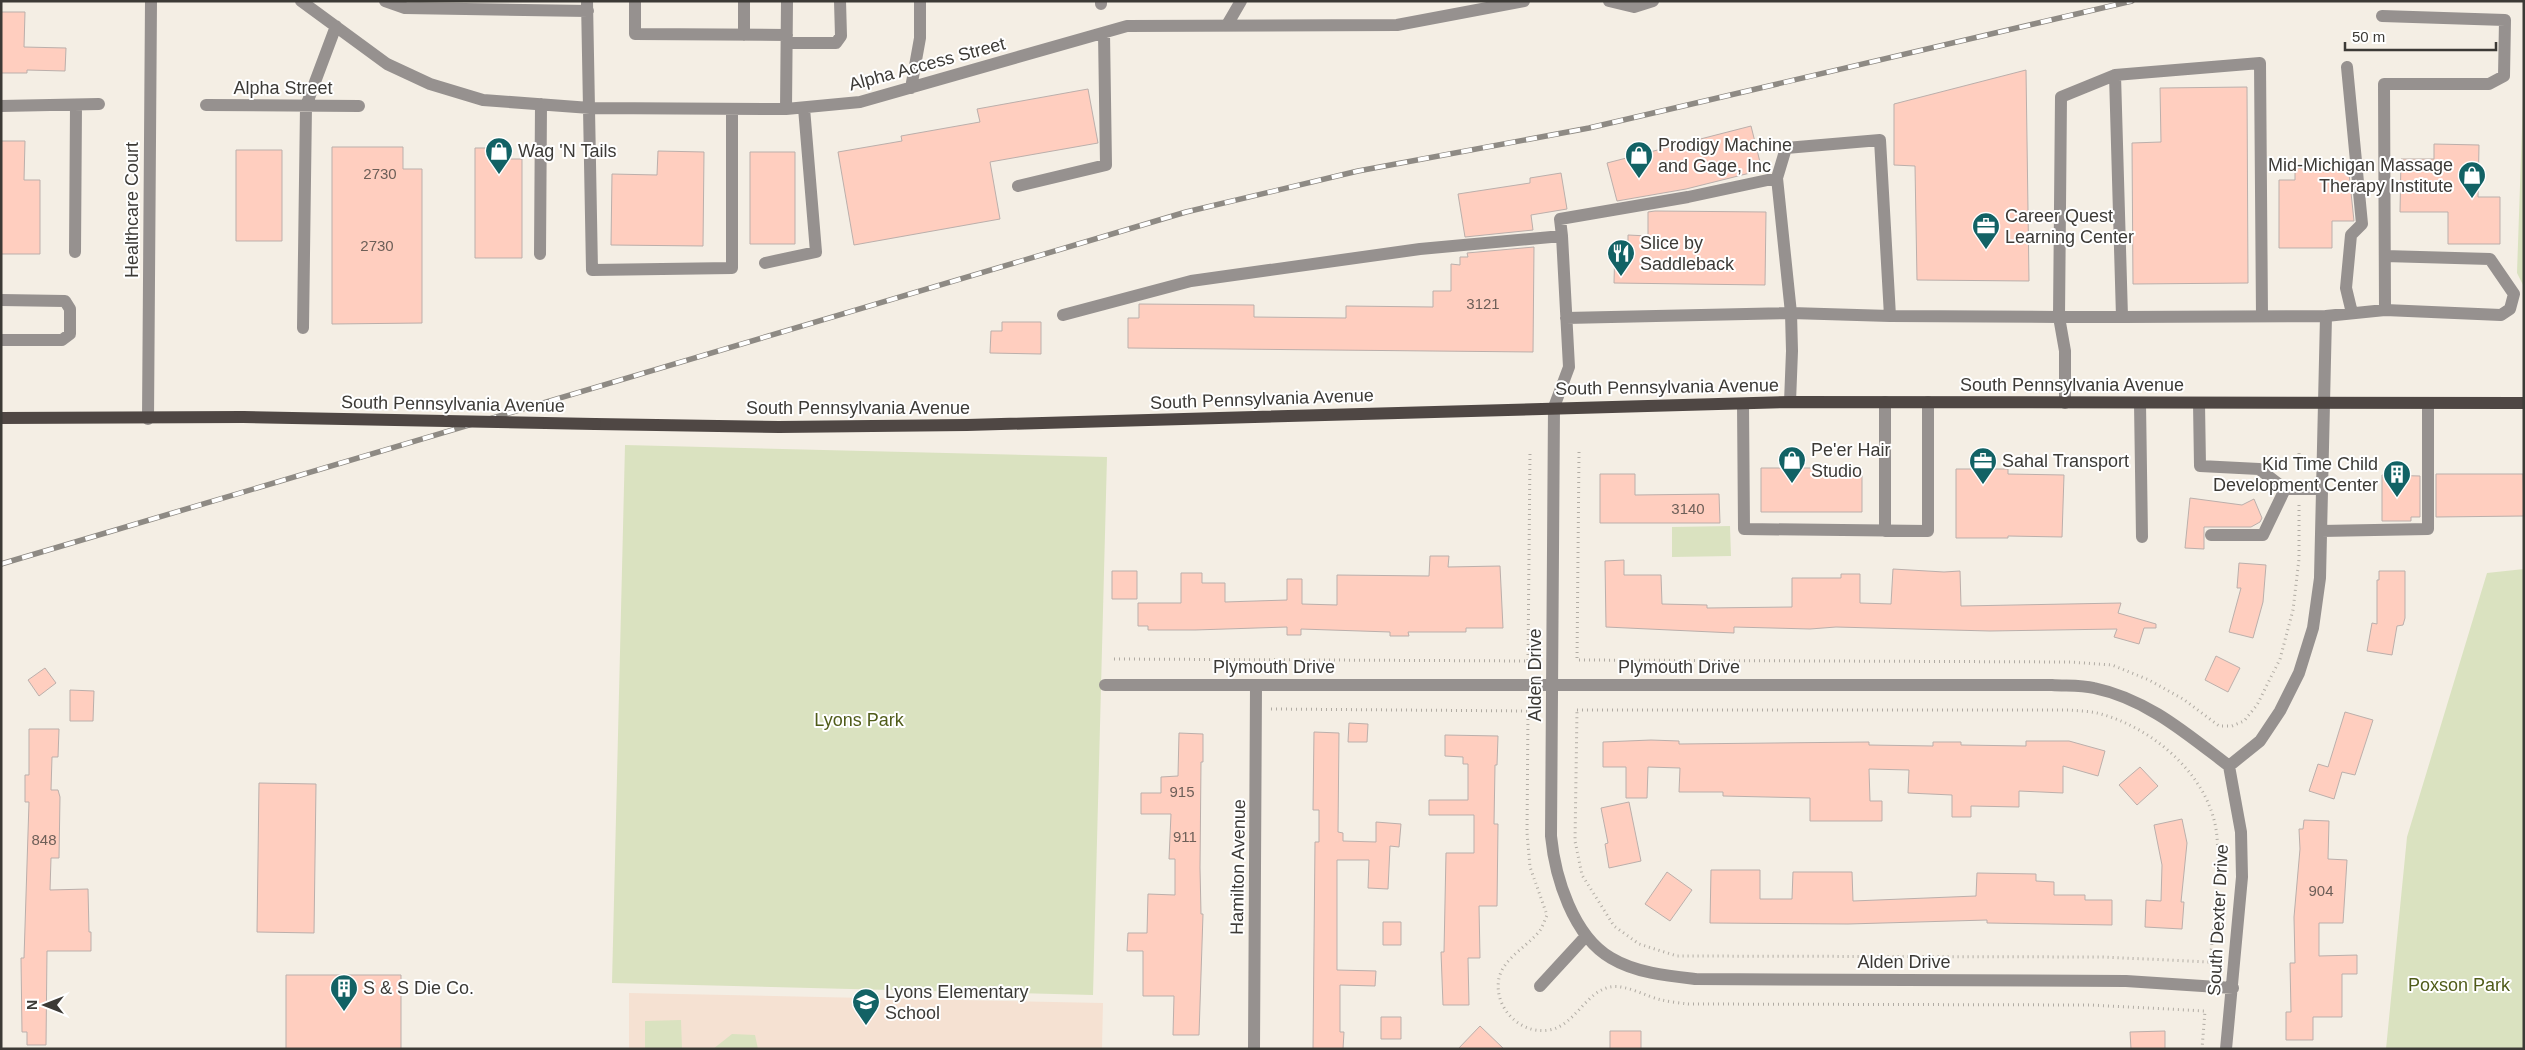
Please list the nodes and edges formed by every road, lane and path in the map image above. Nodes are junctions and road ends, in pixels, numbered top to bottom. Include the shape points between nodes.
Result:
1 (151, 1) edge
2 (301, 1) edge
3 (385, 1) edge
4 (635, 1) edge
5 (744, 1) edge
6 (787, 1) edge
7 (840, 1) edge
8 (920, 1) edge
9 (1241, 1) edge
10 (1524, 1) edge
11 (1609, 1) edge
12 (1653, 1) edge
13 (588, 6) edge
14 (2382, 16) dead end
15 (1227, 25) junction
16 (336, 26) junction
17 (1104, 33) junction
18 (744, 35) junction
19 (787, 39) junction
20 (2347, 66) dead end
21 (2115, 76) junction
22 (911, 88) junction
23 (99, 104) dead end
24 (541, 104) junction
25 (76, 105) junction
26 (206, 105) dead end
27 (1, 106) edge
28 (306, 106) junction
29 (359, 106) dead end
30 (590, 108) junction
31 (804, 108) junction
32 (732, 109) junction
33 (786, 109) junction
34 (1777, 178) junction
35 (1018, 186) dead end
36 (1562, 236) junction
37 (75, 252) dead end
38 (540, 254) dead end
39 (2385, 256) junction
40 (766, 262) dead end
41 (1, 300) edge
42 (2385, 310) junction
43 (1790, 313) junction
44 (2352, 313) junction
45 (1063, 314) dead end
46 (1890, 316) junction
47 (2262, 316) junction
48 (2326, 316) junction
49 (2059, 317) junction
50 (2122, 317) junction
51 (1566, 318) junction
52 (303, 328) dead end
53 (1, 340) edge
54 (1790, 402) junction
55 (1884, 402) junction
56 (1928, 402) junction
57 (2065, 403) junction
58 (2140, 403) junction
59 (2199, 403) junction
60 (2324, 403) junction
61 (2428, 403) junction
62 (2524, 403) edge
63 (1743, 404) junction
64 (1554, 407) junction
65 (1, 418) edge
66 (148, 419) junction
67 (1530, 452) dead end
68 (1579, 452) dead end
69 (2299, 453) dead end
70 (2292, 489) junction
71 (2322, 489) junction
72 (1885, 531) junction
73 (2321, 531) junction
74 (2211, 534) dead end
75 (2142, 536) dead end
76 (1114, 659) dead end
77 (1105, 684) dead end
78 (1552, 684) junction
79 (1256, 685) junction
80 (1256, 708) junction
81 (2230, 766) junction
82 (1586, 936) junction
83 (2210, 962) joint
84 (1540, 986) dead end
85 (2233, 988) junction
86 (1254, 1049) edge
87 (2202, 1049) edge
88 (2226, 1049) edge

1 - 66 street, Healthcare Court
2 - 16 street, Alpha Access Street
3 - 13 street via 405,8
4 - 18 street via 635,34
5 - 18 street
6 - 19 street
7 - 19 street via 841,36 836,43
8 - 22 street via 920,38
9 - 15 street
10 - 15 street, Alpha Access Street via 1397,26
11 - 12 street via 1634,7
13 - 30 street
14 - 39 street via 2505,20 2504,76 2489,84 2384,84
15 - 17 street, Alpha Access Street via 1127,26
16 - 24 street, Alpha Access Street via 387,64 430,84 483,100
16 - 28 street
17 - 22 street, Alpha Access Street
17 - 35 street via 1106,165
18 - 19 street
19 - 33 street
20 - 44 street via 2362,224 2351,235 2346,288
21 - 47 street via 2260,63
21 - 49 street via 2061,97
21 - 50 street
22 - 31 street, Alpha Access Street via 860,102
23 - 25 street
24 - 30 street, Alpha Access Street
24 - 38 street
25 - 27 street
25 - 37 street
26 - 28 street, Alpha Street
28 - 29 street, Alpha Street
28 - 52 street
30 - 32 street, Alpha Access Street
30 - 32 street via 592,270 732,268
31 - 33 street, Alpha Access Street
31 - 40 street via 816,252
32 - 33 street, Alpha Access Street
34 - 36 street via 1560,219
34 - 43 street
34 - 46 street via 1786,148 1880,140
36 - 45 street via 1420,249 1191,281
36 - 51 street
39 - 42 street
39 - 42 street via 2490,259 2514,294 2510,309 2501,315
41 - 53 street via 65,301 70,309 70,334 62,340
42 - 44 street
43 - 46 street
43 - 51 street
43 - 54 street
44 - 48 street
46 - 49 street
47 - 48 street
47 - 50 street
48 - 60 street
49 - 50 street
49 - 57 street via 2065,351
51 - 64 street via 1569,367
54 - 55 main road, South Pennsylvania Avenue
54 - 63 main road, South Pennsylvania Avenue
55 - 56 main road, South Pennsylvania Avenue
55 - 72 street
56 - 57 main road, South Pennsylvania Avenue
56 - 72 street via 1928,531
57 - 58 main road, South Pennsylvania Avenue
58 - 59 main road, South Pennsylvania Avenue
58 - 75 street
59 - 60 main road, South Pennsylvania Avenue
59 - 70 street via 2200,466 2259,469
60 - 61 main road, South Pennsylvania Avenue
60 - 71 street
61 - 62 main road, South Pennsylvania Avenue
61 - 73 street via 2428,529
63 - 64 main road, South Pennsylvania Avenue
63 - 72 street via 1744,529
64 - 66 main road, South Pennsylvania Avenue, bridge via 968,425 779,427
64 - 78 street, Alden Drive
65 - 66 main road, South Pennsylvania Avenue
67 - 76 path via 1528,661
68 - 70 path via 1577,660 2070,662 2112,665 2175,694 2219,726 2232,726 2244,721 2257,705 2280,658 2292,610 2299,559
69 - 70 path
70 - 71 street
70 - 74 street via 2263,535
71 - 73 street
73 - 81 street via 2320,578 2313,628 2299,673 2260,741
77 - 79 street, Plymouth Drive
78 - 79 street, Plymouth Drive
78 - 81 street, Plymouth Drive via 2093,687 2132,699 2167,719
78 - 82 street, Alden Drive via 1553,862 1561,888
79 - 80 street, Hamilton Avenue
80 - 86 street, Hamilton Avenue
80 - 87 path via 1528,710 1530,867 1547,915 1541,929 1507,963 1499,978 1500,996 1506,1013 1519,1024 1550,1030 1567,1021 1598,992 1612,987 1663,1001 1688,1004 2091,1004 2205,1011
81 - 85 street, South Dexter Drive via 2241,832 2242,877
82 - 84 street
82 - 85 street, Alden Drive via 1611,958 1634,967 1666,976 1696,979 2126,981
83 - 83 path via 2217,876 2217,836 2212,816 2200,788 2184,767 2161,744 2130,725 2100,714 2070,710 1577,710 1575,841 1582,875 1614,926 1638,944 1677,956 2103,957
85 - 88 street, South Dexter Drive

